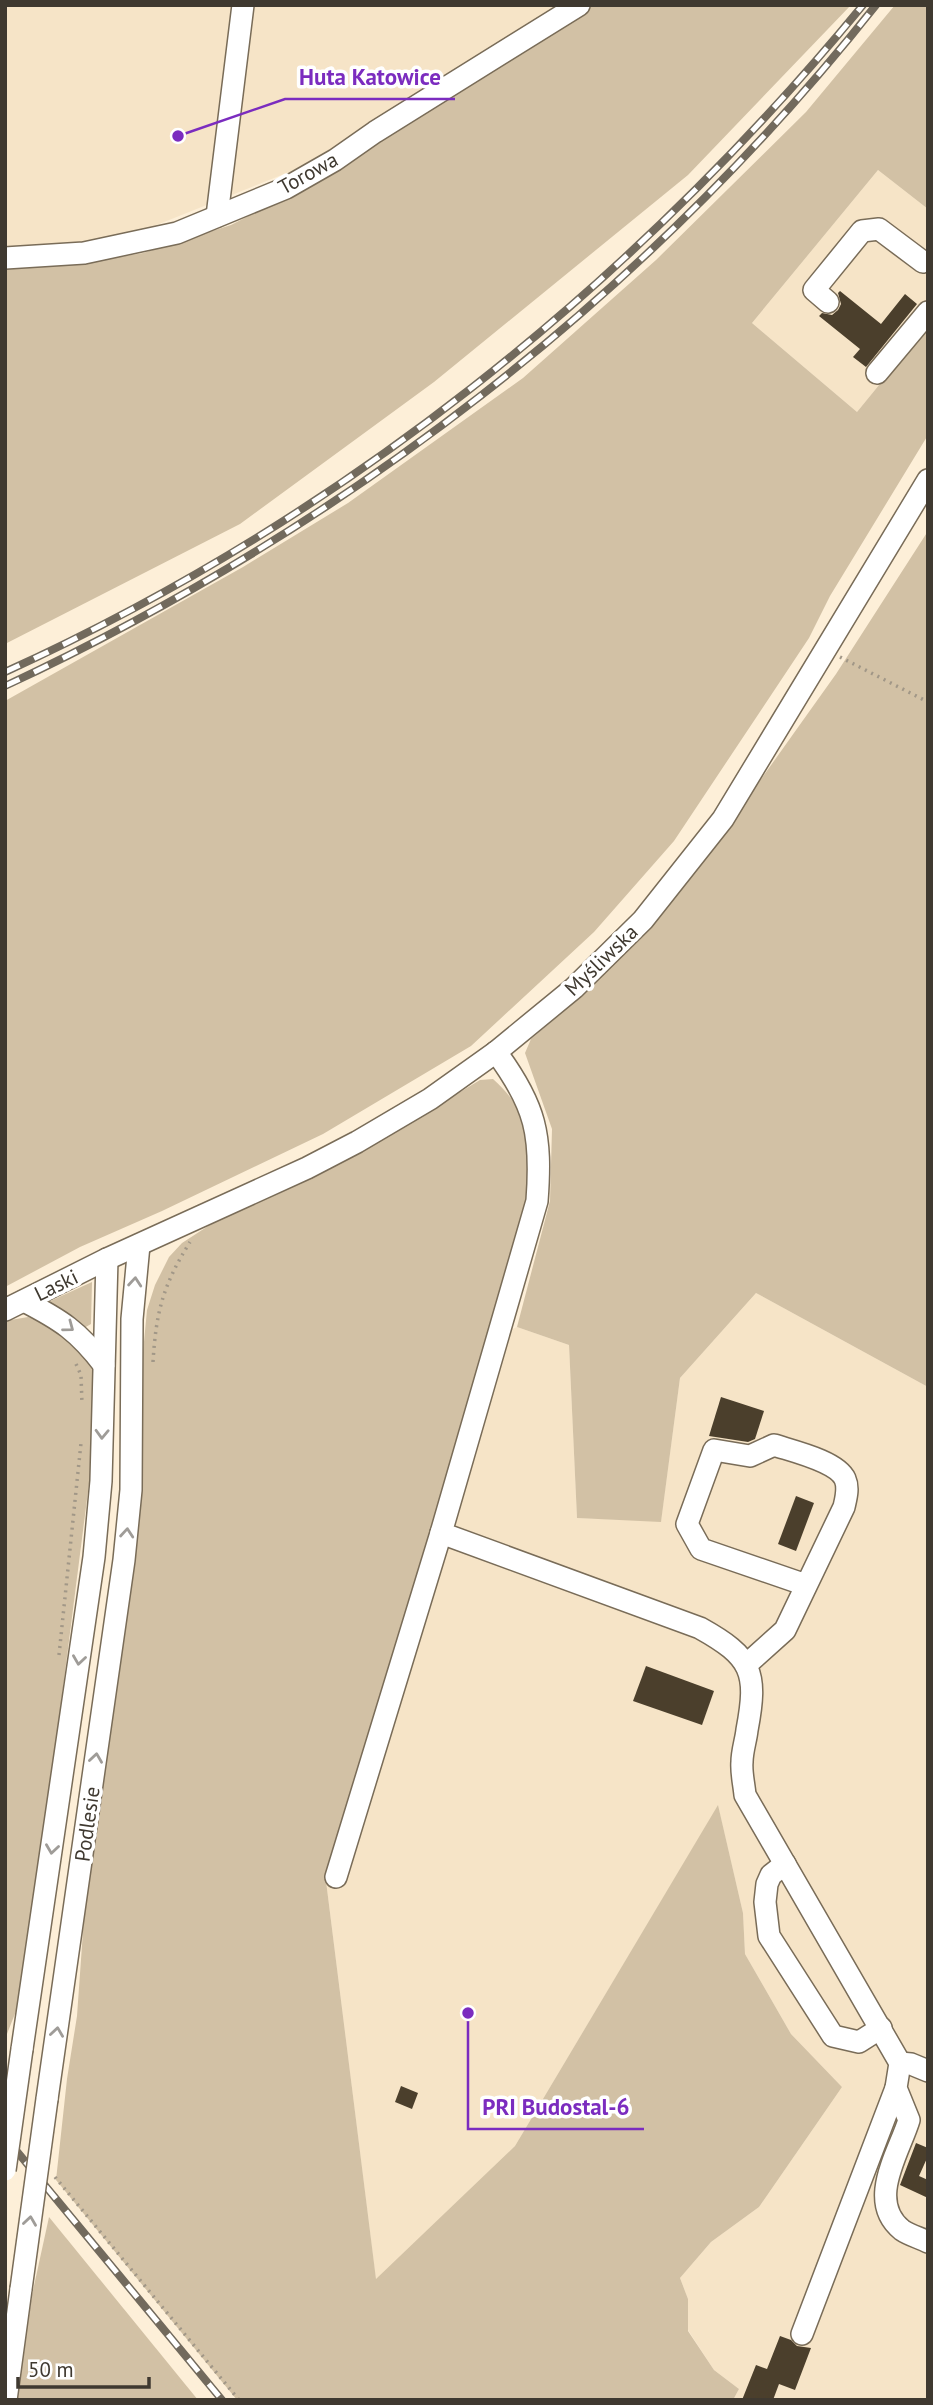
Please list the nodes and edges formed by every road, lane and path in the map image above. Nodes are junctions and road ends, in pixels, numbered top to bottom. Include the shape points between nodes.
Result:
1 (243, 5) edge
2 (579, 5) edge
3 (217, 216) junction
4 (5, 258) edge
5 (926, 261) edge
6 (828, 302) dead end
7 (928, 312) edge
8 (877, 373) dead end
9 (928, 480) edge
10 (826, 650) junction
11 (928, 702) edge
12 (496, 1052) junction
13 (139, 1245) junction
14 (107, 1259) junction
15 (15, 1305) edge
16 (132, 1319) junction
17 (104, 1320) junction
18 (75, 1360) dead end
19 (104, 1366) junction
20 (83, 1411) dead end
21 (82, 1434) dead end
22 (441, 1533) junction
23 (806, 1586) junction
24 (57, 1664) dead end
25 (746, 1665) junction
26 (785, 1864) junction
27 (336, 1877) dead end
28 (881, 2028) junction
29 (900, 2063) junction
30 (928, 2071) edge
31 (896, 2088) junction
32 (48, 2169) dead end
33 (5, 2170) edge
34 (928, 2242) edge
35 (802, 2334) dead end
36 (6, 2400) edge
37 (239, 2400) edge

1 - 3 street
2 - 3 street, Torowa via 335,160 286,188
3 - 4 street, Torowa via 177,233 125,246
5 - 6 street via 879,229 867,229 814,290
7 - 8 street
9 - 10 street, Myśliwska
10 - 11 path
10 - 12 street, Myśliwska via 723,819 689,864 643,920 584,978
12 - 13 street, Myśliwska via 430,1099 357,1142
12 - 22 street via 518,1082 538,1134 537,1201
13 - 14 street, Myśliwska
16 -> 13 street, Podlesie
14 - 15 street, Laski
14 - 17 street, Podlesie
15 -> 19 street via 61,1320 80,1335
16 - 17 street via 114,1311
36 -> 16 street, Podlesie, bridge via 124,1560 131,1490
17 - 19 street, Podlesie
18 - 20 path via 81,1375
19 -> 33 street, Podlesie, bridge via 94,1557
21 - 24 path
22 - 25 street via 700,1628 724,1641
22 - 27 street
23 - 23 street via 844,1507 845,1478 833,1466 774,1445 750,1456 714,1450 687,1524 701,1549
23 - 25 street via 785,1630
25 - 26 street via 753,1697 742,1762 745,1795
26 - 28 street
26 - 28 street via 767,1884 769,1936 833,2036 859,2042
28 - 29 street
29 - 30 street
29 - 31 street
31 - 34 street via 909,2120 887,2177 886,2205 902,2230
31 - 35 street
32 - 37 path

